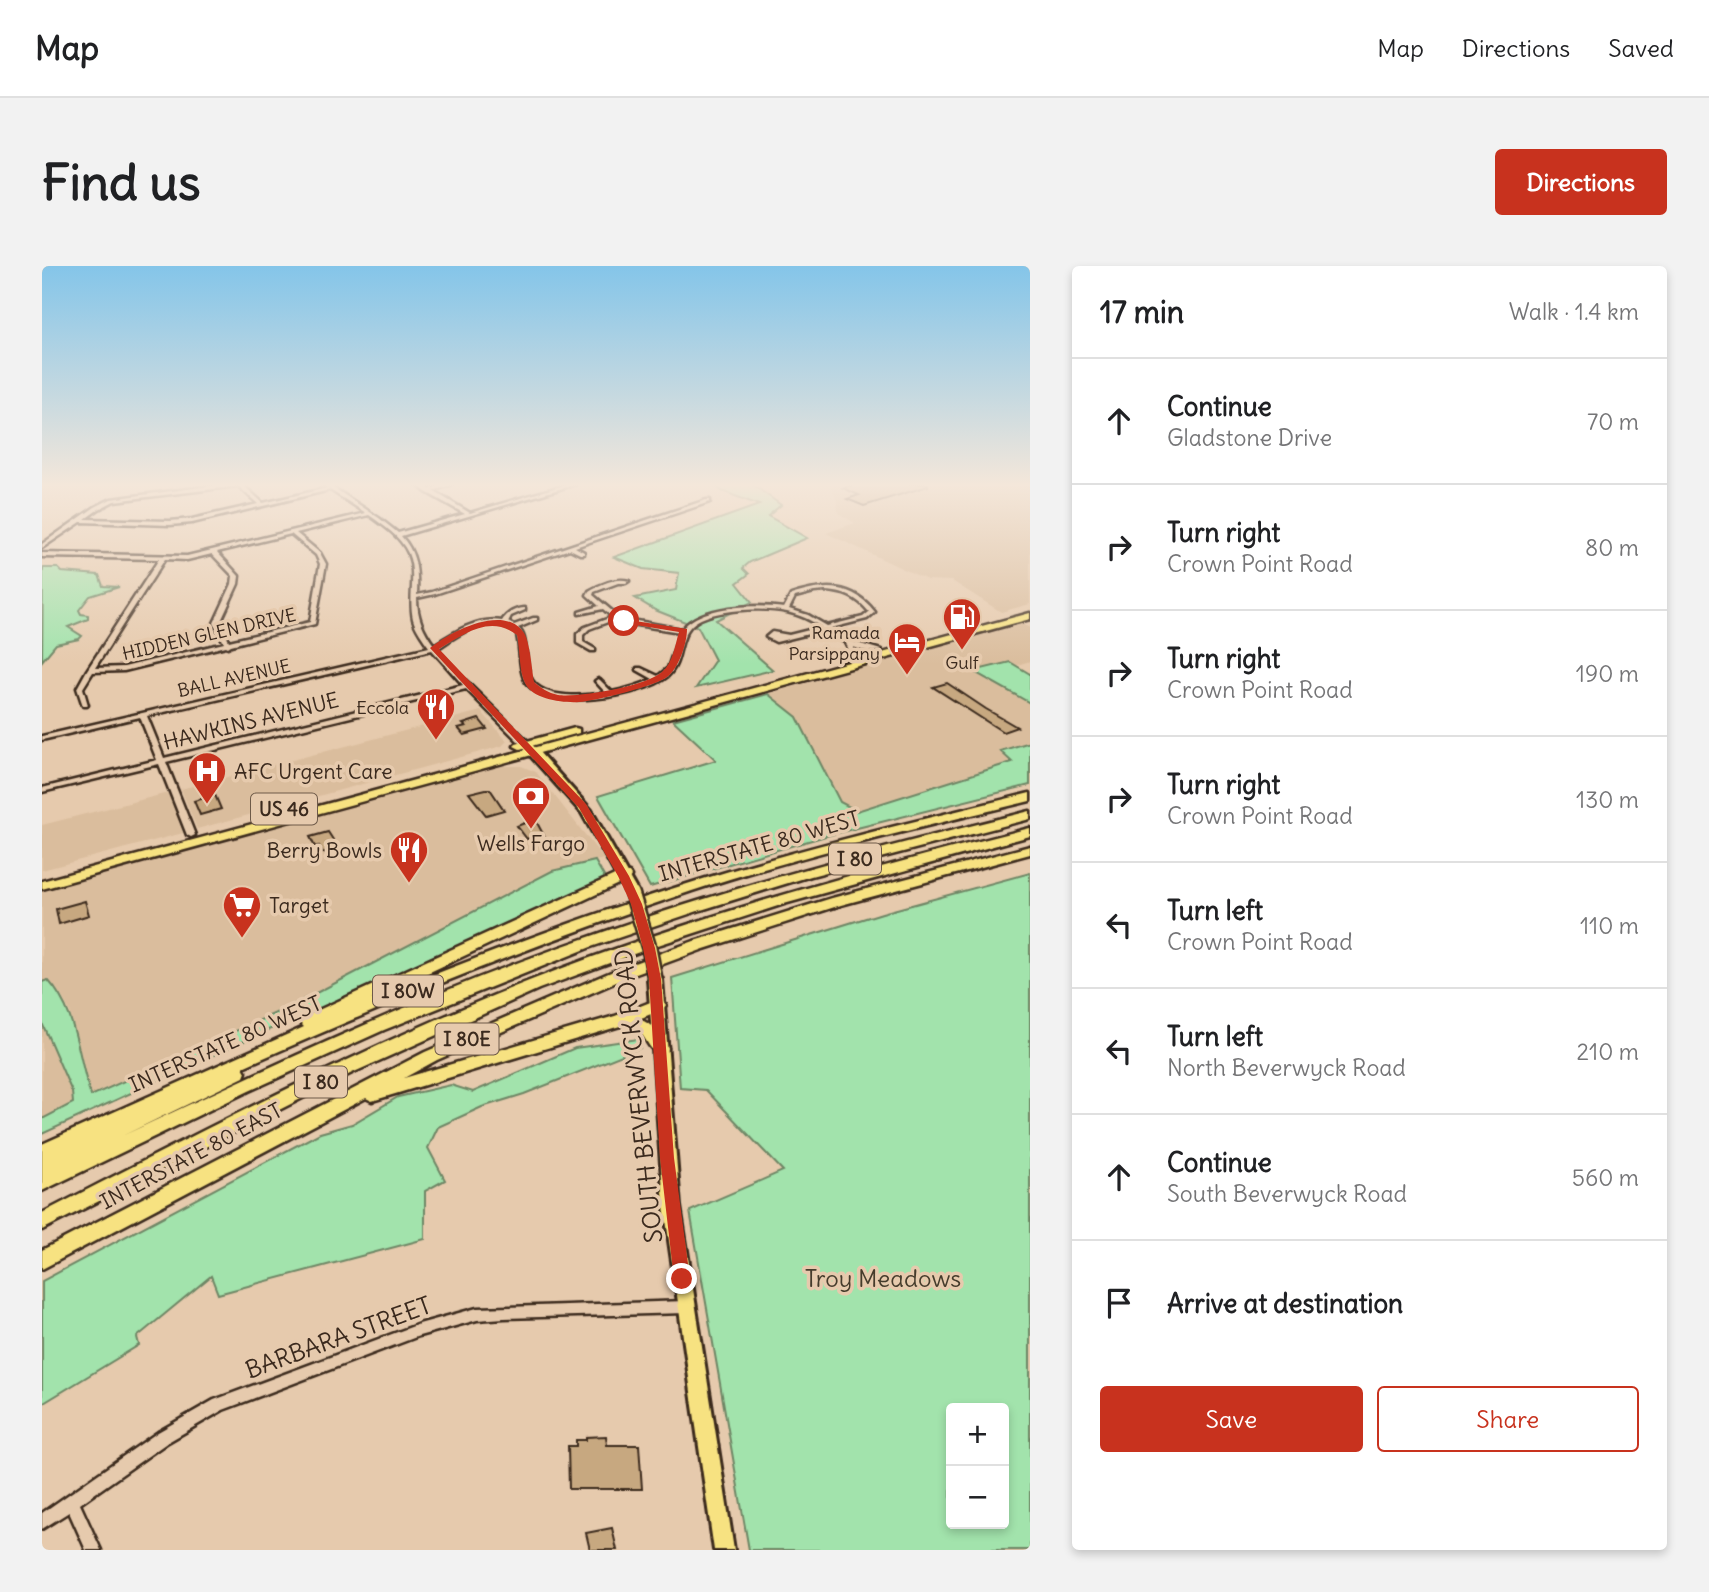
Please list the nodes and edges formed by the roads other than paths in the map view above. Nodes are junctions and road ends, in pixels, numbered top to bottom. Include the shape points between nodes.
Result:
1 (250, 544) edge
2 (306, 544) edge
3 (404, 544) edge
4 (579, 544) edge
5 (570, 547) junction
6 (214, 553) junction
7 (582, 554) dead end
8 (42, 555) edge
9 (162, 559) junction
10 (626, 581) dead end
11 (414, 597) junction
12 (602, 607) junction
13 (523, 609) dead end
14 (1030, 609) edge
15 (786, 610) junction
16 (581, 613) dead end
17 (1030, 616) edge
18 (616, 617) junction
19 (535, 619) dead end
20 (504, 623) junction
21 (514, 627) junction
22 (825, 628) junction
23 (684, 631) junction
24 (452, 636) junction
25 (425, 637) junction
26 (789, 637) dead end
27 (849, 643) junction
28 (228, 645) junction
29 (434, 648) junction
30 (593, 650) dead end
31 (878, 650) junction
32 (841, 659) junction
33 (639, 669) dead end
34 (90, 670) junction
35 (658, 679) junction
36 (598, 681) dead end
37 (469, 686) junction
38 (610, 693) junction
39 (85, 705) dead end
40 (143, 715) junction
41 (42, 738) edge
42 (529, 748) junction
43 (162, 761) junction
44 (42, 790) edge
45 (1030, 797) edge
46 (1030, 815) edge
47 (1030, 832) edge
48 (191, 835) junction
49 (1030, 849) edge
50 (42, 875) edge
51 (624, 876) junction
52 (42, 885) edge
53 (583, 925) junction
54 (658, 1005) junction
55 (620, 1020) junction
56 (660, 1048) junction
57 (235, 1063) junction
58 (316, 1116) junction
59 (42, 1152) edge
60 (42, 1167) edge
61 (42, 1183) edge
62 (42, 1222) edge
63 (42, 1260) edge
64 (686, 1307) junction
65 (71, 1501) junction
66 (42, 1522) edge
67 (94, 1550) edge
68 (724, 1550) edge

1 - 6 street
2 - 28 street, HIDDEN GLEN DRIVE via 323,564 315,621 304,628
3 - 11 street via 413,558
4 - 5 street
5 - 7 street
5 - 11 street
6 - 9 street
6 - 28 street via 236,576 217,623
8 - 9 street
9 - 34 street
10 - 12 street via 592,591
11 - 25 street via 415,615
12 - 16 street
12 - 18 street
13 - 20 street
14 - 31 highway, US 46
15 - 22 street
15 - 22 street via 793,596 824,588 843,591 871,610 865,618
15 - 23 street via 758,608 715,614 696,620
17 - 42 highway, US 46
18 - 23 street
18 - 30 street via 580,634 580,643
19 - 21 street
20 - 21 street
20 - 24 street via 478,624
21 - 38 street via 521,635 527,679 539,691 570,699
22 - 26 street
22 - 27 street
23 - 35 street via 673,665
24 - 25 street
24 - 29 street
25 - 29 street
27 - 31 street
27 - 32 street via 852,652
28 - 34 street, HIDDEN GLEN DRIVE via 124,669
29 - 37 street
29 - 40 street, BALL AVENUE
31 - 32 highway, US 46
32 - 42 highway, US 46
33 - 35 street
34 - 39 street via 80,688
35 - 38 street
36 - 38 street
37 - 42 street
37 - 43 street, HAWKINS AVENUE
40 - 41 street, BALL AVENUE
40 - 43 street
42 - 48 highway, US 46
42 - 51 main road, SOUTH BEVERWYCK ROAD via 583,806
42 - 52 highway, US 46
43 - 44 street, HAWKINS AVENUE
43 - 48 street
45 - 53 highway, INTERSTATE 80 WEST / I 80W via 811,852
46 - 61 highway, I 80 via 787,878 584,944 324,1049
47 - 62 highway, I 80 via 750,909 535,985 420,1034
48 - 50 highway, US 46
49 - 58 highway, INTERSTATE 80 EAST / I 80E via 837,901 623,973 431,1056
51 - 54 main road, SOUTH BEVERWYCK ROAD, bridge via 647,938
51 - 57 highway via 262,1043
53 - 57 highway, INTERSTATE 80 WEST / I 80W via 431,981
53 - 60 highway via 311,1038
54 - 55 highway
54 - 56 main road, SOUTH BEVERWYCK ROAD
55 - 56 highway via 643,1026
55 - 58 highway via 401,1084
56 - 64 main road, SOUTH BEVERWYCK ROAD via 672,1206
57 - 59 highway, INTERSTATE 80 WEST / I 80W
58 - 63 highway, INTERSTATE 80 EAST / I 80E
64 - 65 street, BARBARA STREET via 504,1311 419,1330 219,1405 163,1437
64 - 68 main road, SOUTH BEVERWYCK ROAD
65 - 66 street, BARBARA STREET
65 - 67 street

